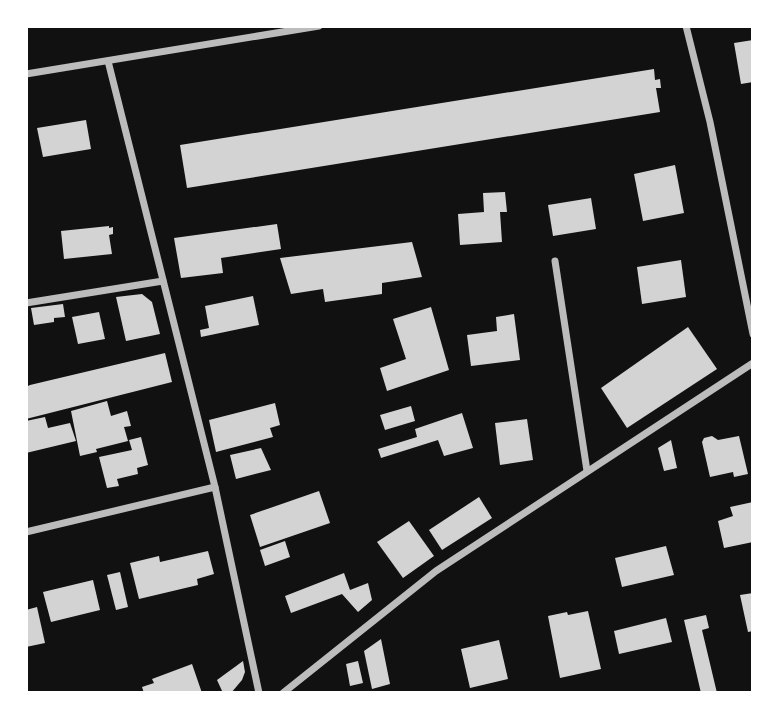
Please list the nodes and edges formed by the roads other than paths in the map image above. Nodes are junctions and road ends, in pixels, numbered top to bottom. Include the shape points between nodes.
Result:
1 (319, 26) edge
2 (687, 26) edge
3 (108, 61) junction
4 (26, 74) edge
5 (555, 261) dead end
6 (163, 281) junction
7 (26, 303) edge
8 (753, 334) edge
9 (753, 363) edge
10 (587, 471) junction
11 (215, 487) junction
12 (26, 532) edge
13 (259, 693) edge
14 (283, 693) edge

1 - 3 street
2 - 8 street
3 - 4 street
3 - 6 street
5 - 10 street
6 - 7 street
6 - 11 street
9 - 10 street
10 - 14 street via 436,570
11 - 12 street
11 - 13 street

